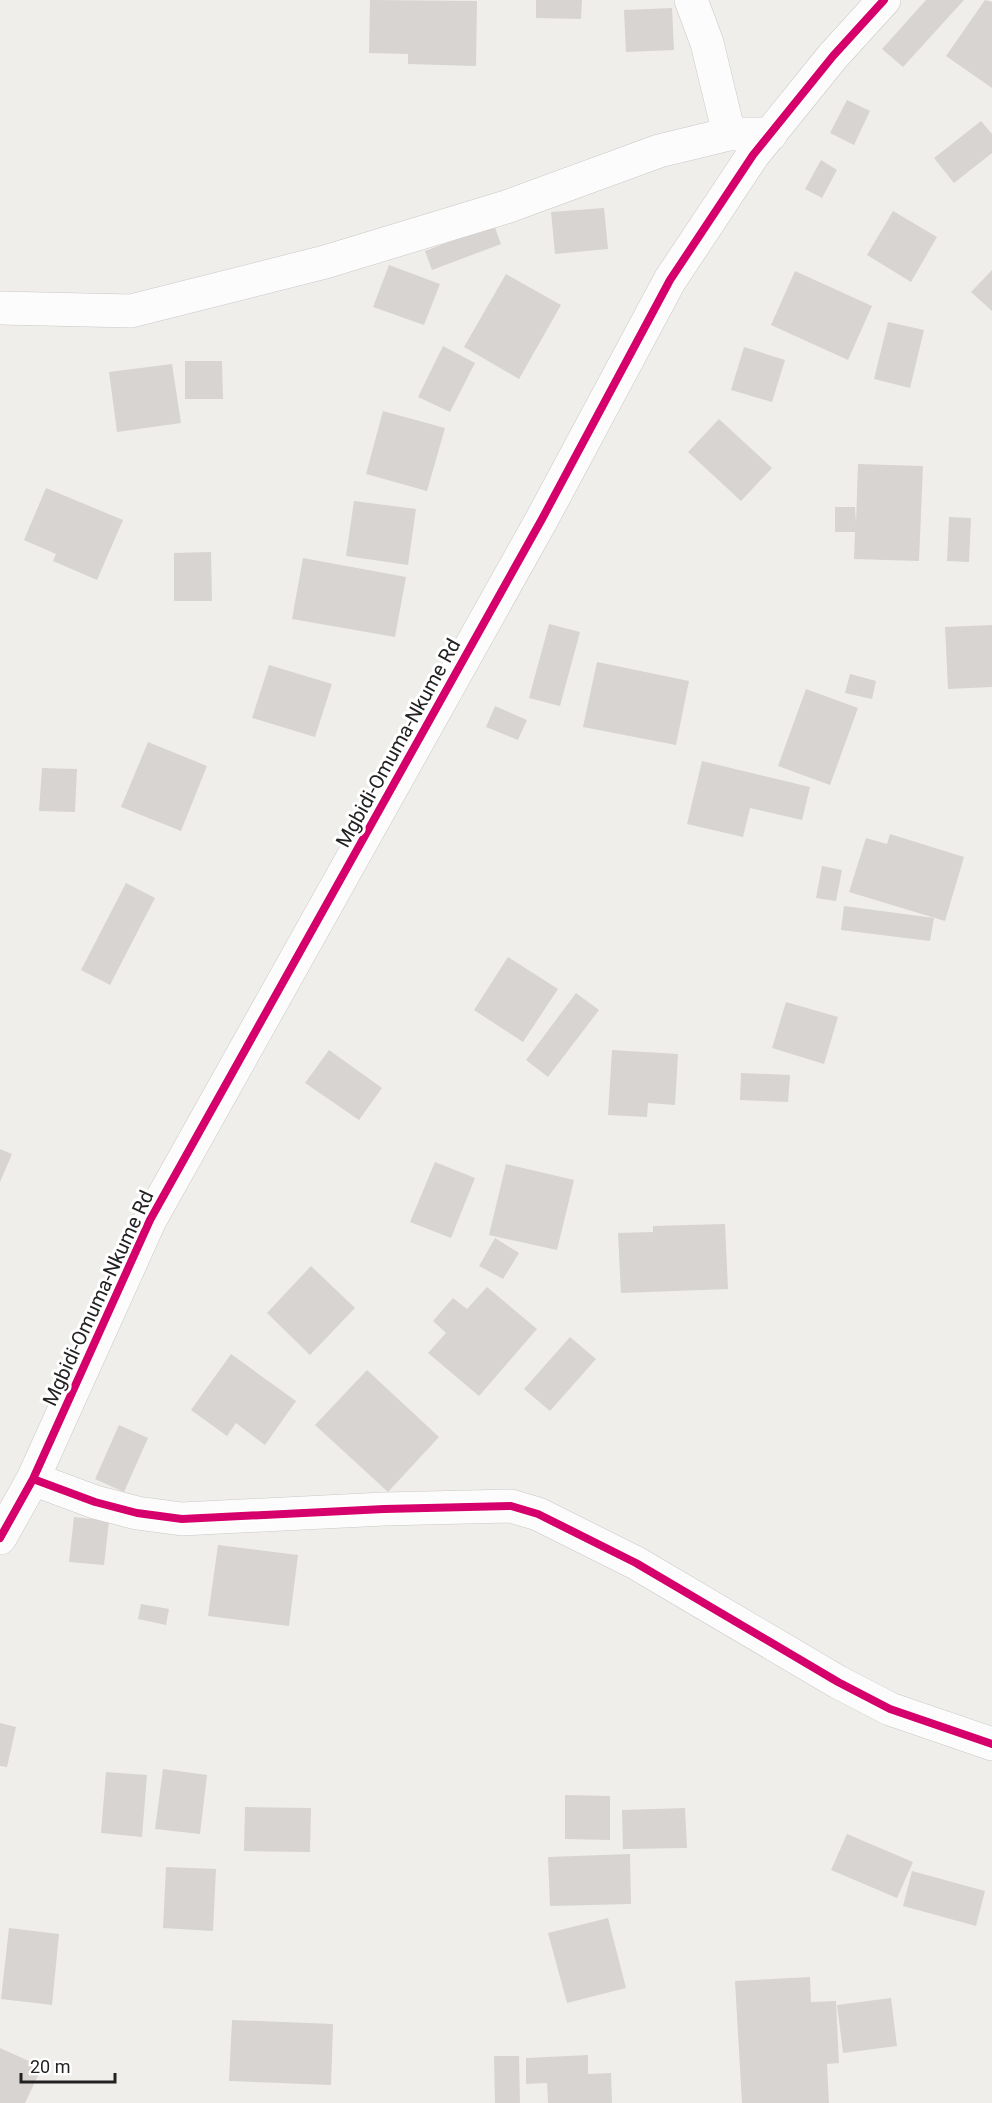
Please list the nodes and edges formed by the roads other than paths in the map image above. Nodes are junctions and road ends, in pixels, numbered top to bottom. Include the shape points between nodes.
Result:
1 (691, 0) edge
2 (884, 0) edge
3 (729, 134) junction
4 (771, 134) junction
5 (0, 308) edge
6 (33, 1479) junction
7 (0, 1538) edge
8 (992, 1744) edge

1 - 3 street via 707,44
2 - 4 street, Mgbidi-Omuma-Nkume Rd
3 - 4 street
3 - 5 street via 659,150 506,207 325,262 131,311
4 - 6 street, Mgbidi-Omuma-Nkume Rd via 670,280 542,519 150,1220
6 - 7 street, Mgbidi-Omuma-Nkume Rd
6 - 8 street via 116,1507 182,1519 512,1506 538,1514 636,1563 838,1682 890,1708

